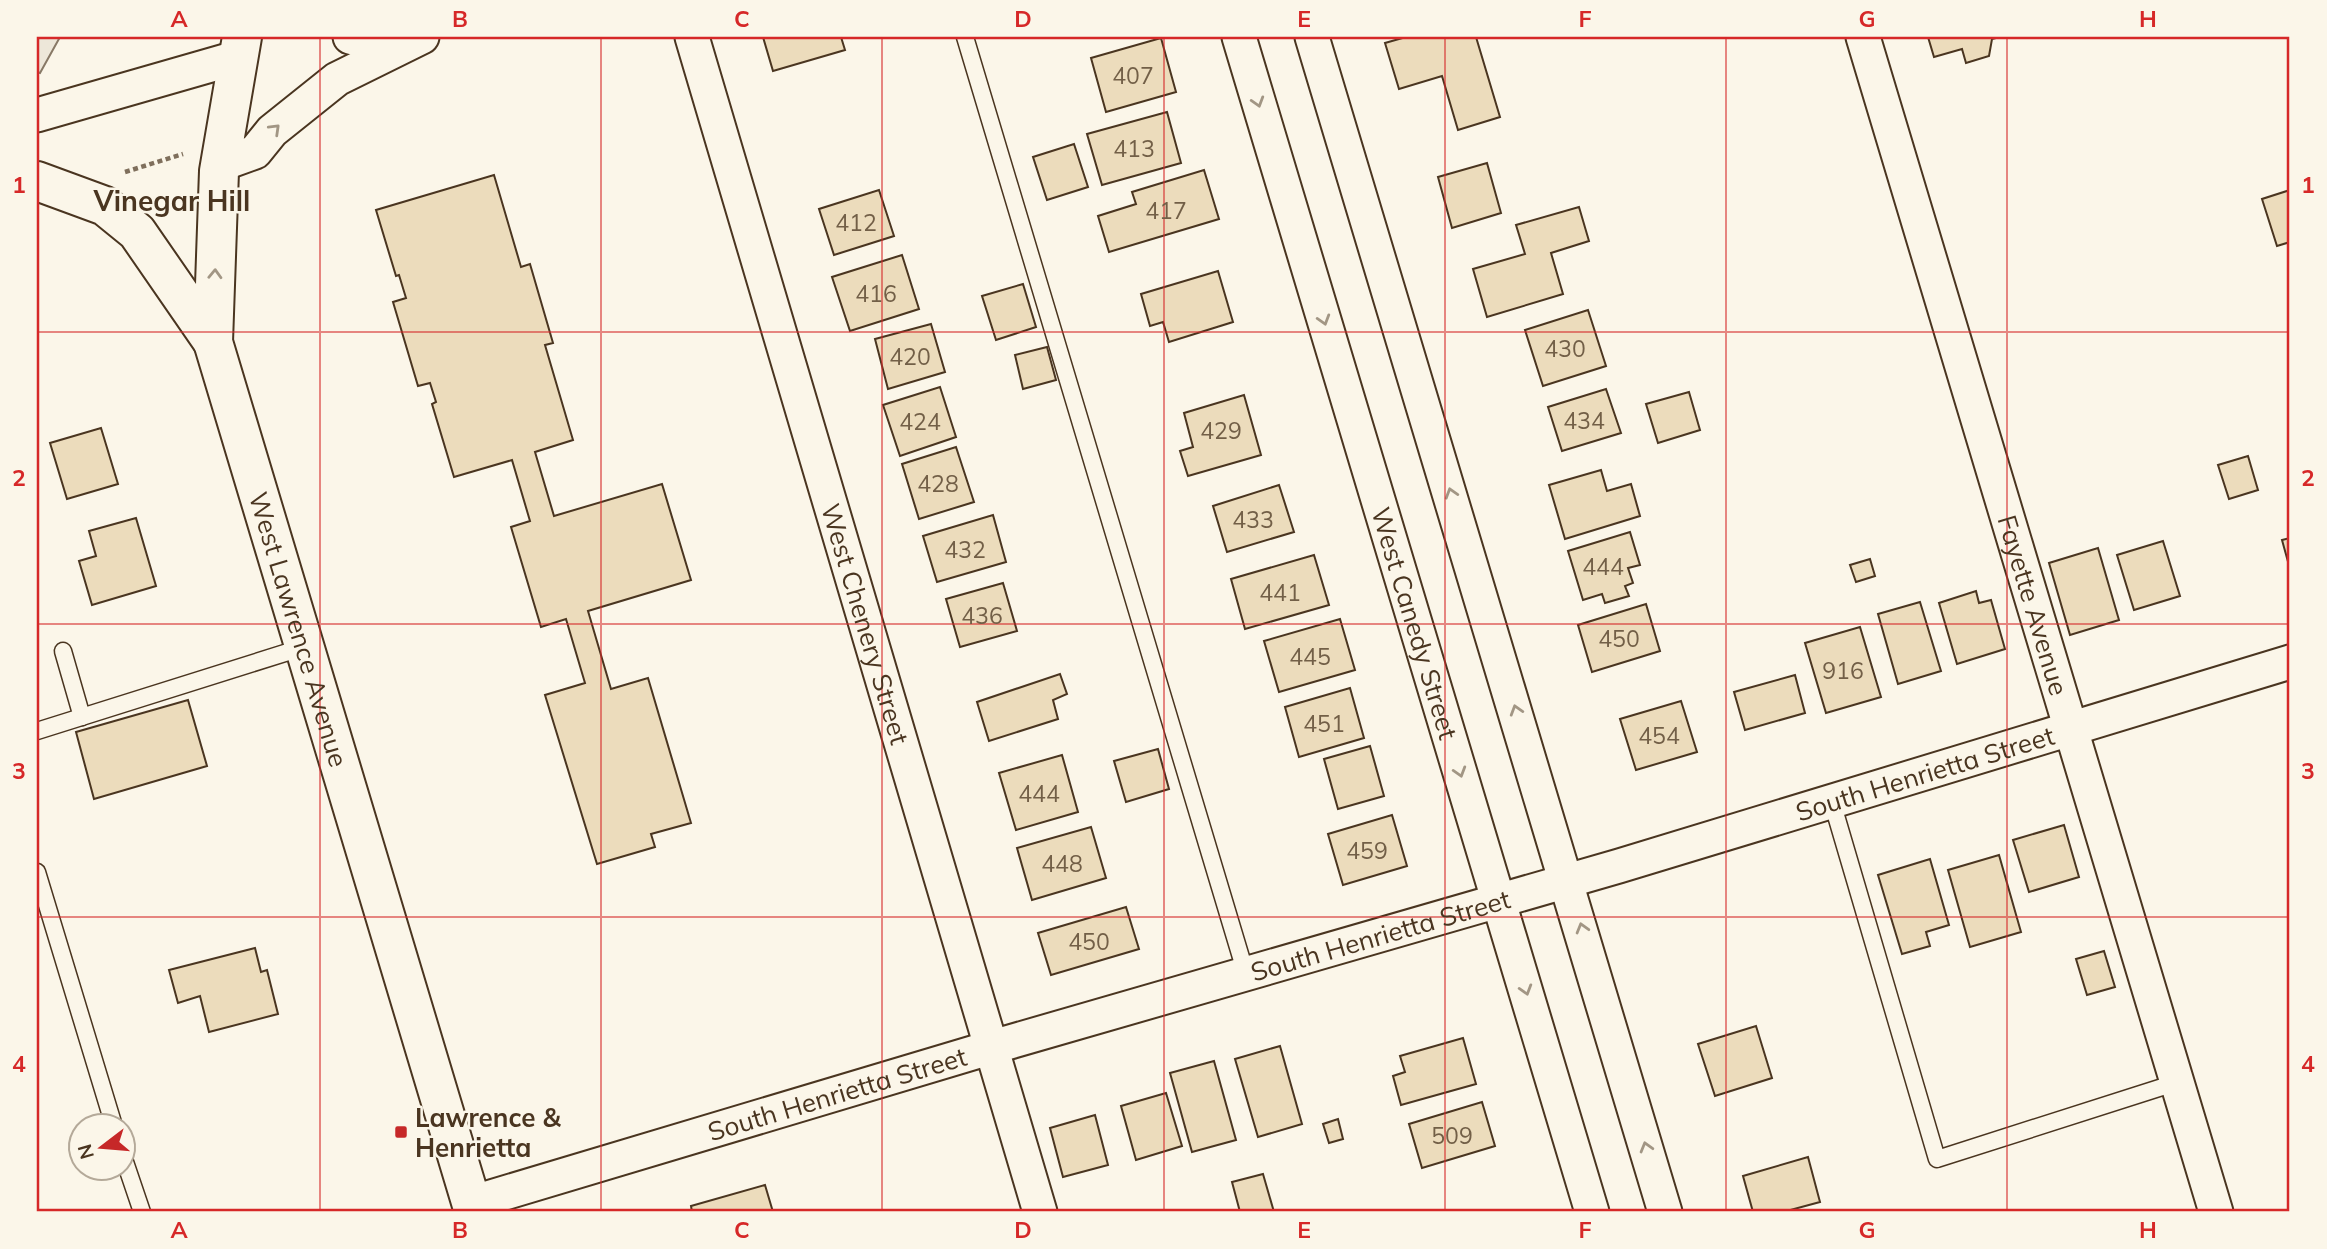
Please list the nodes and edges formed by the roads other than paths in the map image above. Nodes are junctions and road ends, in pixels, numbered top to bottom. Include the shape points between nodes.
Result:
1 (350, 37) edge
2 (692, 37) edge
3 (965, 37) edge
4 (1239, 37) edge
5 (1312, 37) edge
6 (1863, 37) edge
7 (417, 38) edge
8 (241, 47) edge
9 (37, 115) edge
10 (204, 159) junction
11 (37, 181) edge
12 (213, 342) junction
13 (304, 647) junction
14 (63, 651) dead end
15 (2290, 662) edge
16 (82, 717) junction
17 (2071, 730) junction
18 (37, 731) edge
19 (1832, 802) junction
20 (37, 872) edge
21 (1568, 881) junction
22 (1499, 900) junction
23 (1246, 974) junction
24 (989, 1048) junction
25 (2178, 1082) junction
26 (110, 1112) edge
27 (132, 1182) edge
28 (472, 1207) edge
29 (142, 1212) edge
30 (1040, 1212) edge
31 (1592, 1212) edge
32 (1665, 1212) edge
33 (2216, 1212) edge

1 - 7 street
2 - 24 street, West Chenery Street
3 - 23 lane
4 -> 22 street, West Canedy Street
21 -> 5 street
6 - 17 street, Fayette Avenue
10 -> 7 street via 255,152 310,98
8 - 9 street
8 - 10 street, West Lawrence Avenue
12 -> 10 street, West Lawrence Avenue
11 - 12 street via 105,206 137,232
12 - 13 street, West Lawrence Avenue
13 - 16 lane
13 - 28 street, West Lawrence Avenue
14 - 16 lane
15 - 17 street, South Henrietta Street
16 - 18 lane
17 - 19 street, South Henrietta Street
17 - 25 street, Fayette Avenue
19 - 21 street, South Henrietta Street
19 - 25 lane via 1937,1159
20 - 26 lane
21 - 22 street, South Henrietta Street
32 -> 21 street
22 - 23 street, South Henrietta Street
22 -> 31 street, West Canedy Street
23 - 24 street, South Henrietta Street
24 - 28 street, South Henrietta Street
24 - 30 street, West Chenery Street
25 - 33 street, Fayette Avenue
27 - 29 lane

